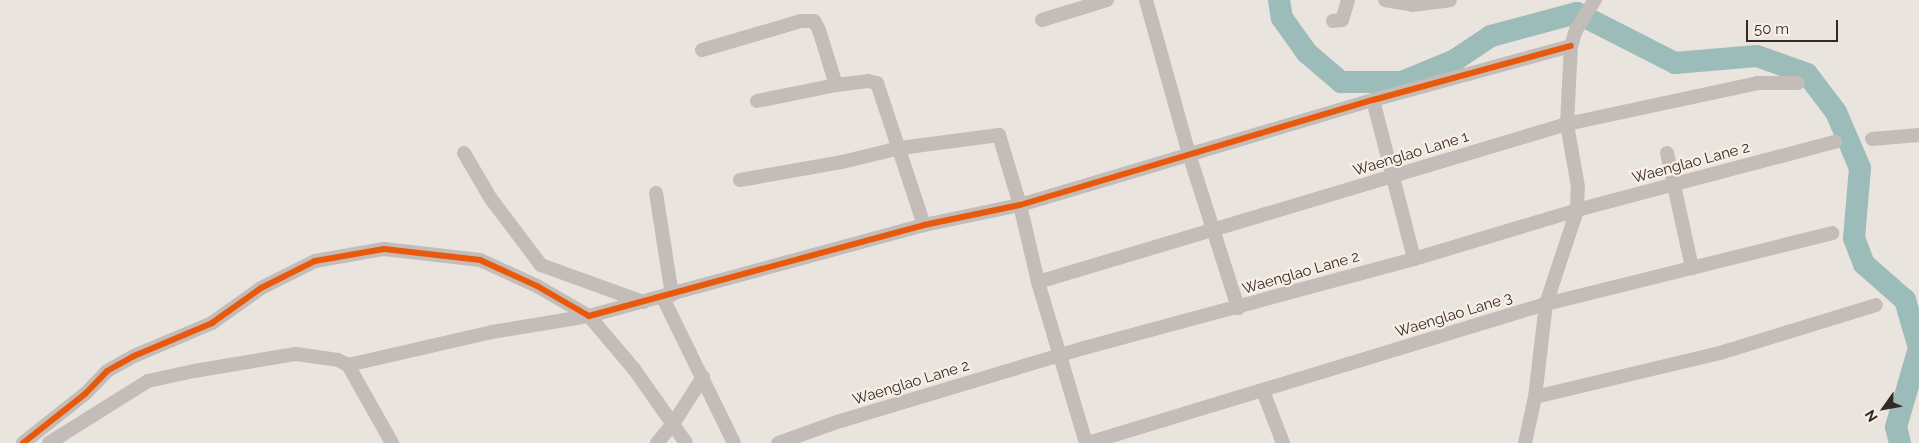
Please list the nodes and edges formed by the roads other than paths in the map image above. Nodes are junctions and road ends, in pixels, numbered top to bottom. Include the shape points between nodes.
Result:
1 (1107, 0) edge
2 (1146, 0) edge
3 (1348, 0) edge
4 (1385, 0) edge
5 (1450, 0) edge
6 (1595, 0) edge
7 (1042, 20) dead end
8 (1333, 21) dead end
9 (1570, 46) junction
10 (702, 50) dead end
11 (1798, 83) dead end
12 (836, 86) junction
13 (1373, 100) junction
14 (757, 101) dead end
15 (1567, 124) junction
16 (1919, 135) edge
17 (1872, 139) dead end
18 (1835, 142) dead end
19 (900, 148) junction
20 (464, 153) dead end
21 (1667, 153) dead end
22 (1189, 154) junction
23 (1393, 176) junction
24 (740, 180) dead end
25 (1675, 184) junction
26 (656, 193) dead end
27 (1020, 205) junction
28 (1577, 210) junction
29 (924, 225) junction
30 (1214, 229) junction
31 (1832, 233) dead end
32 (1414, 259) junction
33 (1692, 268) junction
34 (1038, 282) junction
35 (667, 297) junction
36 (643, 302) junction
37 (1546, 304) junction
38 (1876, 305) dead end
39 (1238, 308) junction
40 (589, 316) junction
41 (1060, 355) junction
42 (348, 365) junction
43 (703, 377) junction
44 (1263, 391) junction
45 (1535, 397) junction
46 (672, 424) junction
47 (23, 443) edge
48 (49, 443) edge
49 (392, 443) edge
50 (657, 443) edge
51 (686, 443) edge
52 (734, 443) edge
53 (778, 443) edge
54 (1087, 443) edge
55 (1283, 443) edge
56 (1525, 443) edge

1 - 7 street
2 - 22 street
3 - 8 street via 1342,20
4 - 5 street via 1412,5
6 - 9 street
9 - 13 street
9 - 15 street
10 - 12 street via 801,21 814,21
11 - 15 street, Waenglao Lane 1 via 1758,83
12 - 14 street
12 - 19 street via 868,81 877,83
13 - 22 street
13 - 23 street
15 - 23 street, Waenglao Lane 1
15 - 28 street via 1578,187
16 - 17 street
18 - 25 street, Waenglao Lane 2
19 - 24 street
19 - 27 street via 999,135
19 - 29 street
20 - 36 street via 491,199 541,264
21 - 25 street
22 - 27 street
22 - 30 street
23 - 30 street, Waenglao Lane 1
23 - 32 street
25 - 28 street, Waenglao Lane 2
25 - 33 street
26 - 35 street
27 - 29 street
27 - 34 street
28 - 32 street, Waenglao Lane 2
28 - 37 street
29 - 35 street
30 - 34 street, Waenglao Lane 1
30 - 39 street
31 - 33 street, Waenglao Lane 3
32 - 39 street, Waenglao Lane 2
33 - 37 street, Waenglao Lane 3
34 - 41 street
35 - 36 street
35 - 43 street
36 - 40 street
37 - 44 street, Waenglao Lane 3
37 - 45 street
38 - 45 street via 1720,353
39 - 41 street, Waenglao Lane 2
40 - 42 street via 492,332
40 - 46 street via 634,369
40 - 47 street via 537,286 480,260 384,249 315,261 261,288 212,323 107,371 86,393
41 - 53 street, Waenglao Lane 2
41 - 54 street
42 - 48 street via 338,360 296,354 148,381
42 - 49 street
43 - 46 street
43 - 52 street
44 - 54 street, Waenglao Lane 3
44 - 55 street
45 - 56 street
46 - 50 street
46 - 51 street

